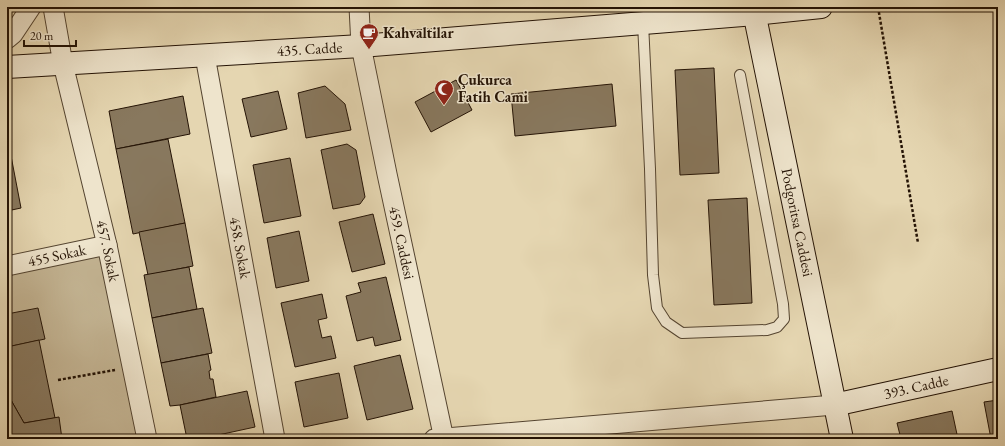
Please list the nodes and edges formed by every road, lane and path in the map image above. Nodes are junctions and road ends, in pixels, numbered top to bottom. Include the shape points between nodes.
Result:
1 (31, 7) edge
2 (53, 7) edge
3 (359, 7) edge
4 (821, 7) edge
5 (878, 7) edge
6 (754, 11) edge
7 (642, 23) junction
8 (7, 39) edge
9 (362, 46) junction
10 (205, 56) junction
11 (63, 64) junction
12 (7, 67) edge
13 (740, 75) dead end
14 (918, 243) dead end
15 (107, 245) junction
16 (7, 266) edge
17 (132, 366) junction
18 (998, 369) edge
19 (58, 380) dead end
20 (834, 405) junction
21 (147, 439) edge
22 (275, 439) edge
23 (440, 439) edge
24 (842, 439) edge

1 - 8 street
2 - 11 street, 457. Sokak
3 - 9 street, 459. Caddesi
4 - 6 street, 435. Cadde
5 - 14 path
6 - 7 street, 435. Cadde
6 - 20 street, Podgoritsa Caddesi
7 - 9 street, 435. Cadde
7 - 13 lane via 650,169 652,275 657,308 666,322 682,333 767,330 777,327 784,319
9 - 10 street, 435. Cadde
9 - 23 street, 459. Caddesi
10 - 11 street, 435. Cadde
10 - 22 street, 458. Sokak
11 - 12 street, 435. Cadde
11 - 15 street, 457. Sokak
15 - 16 street, 455 Sokak
15 - 17 street, 457. Sokak
17 - 19 path
17 - 21 street, 457. Sokak
18 - 20 street, 393. Cadde
20 - 23 street
20 - 24 street, Podgoritsa Caddesi

